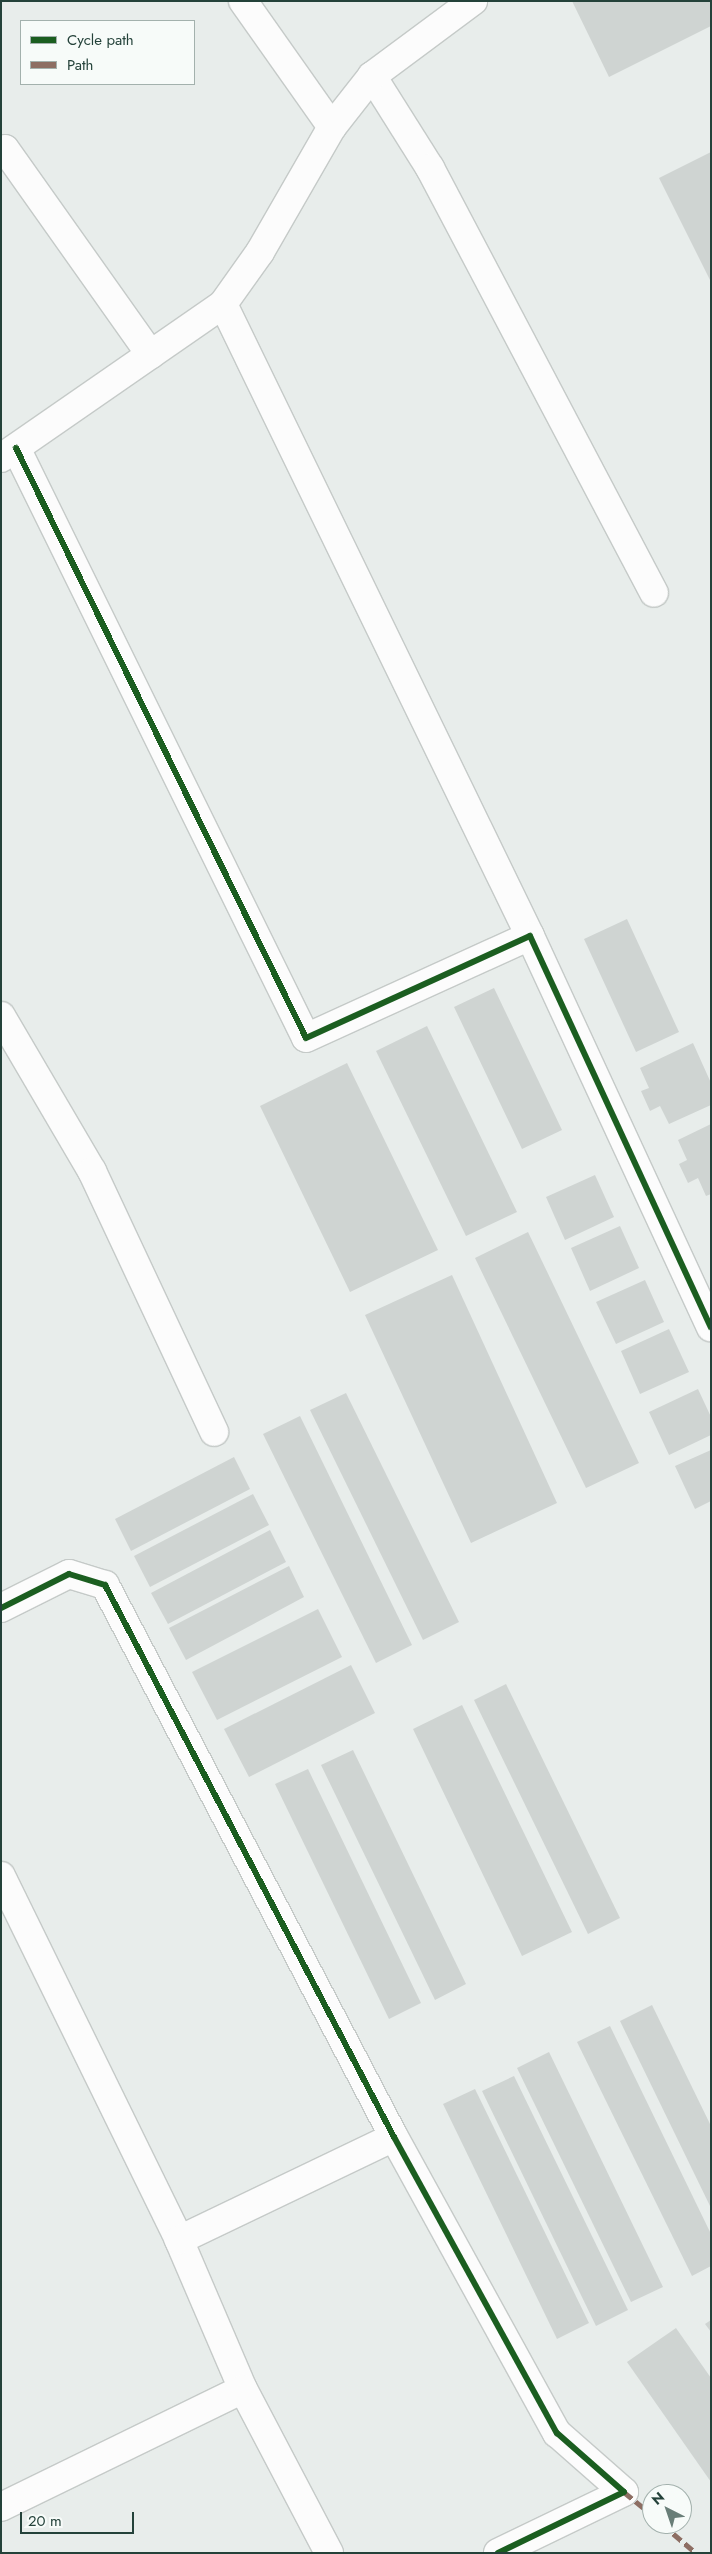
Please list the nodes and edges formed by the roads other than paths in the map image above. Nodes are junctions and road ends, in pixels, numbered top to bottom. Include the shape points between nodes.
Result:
1 (243, 1) edge
2 (473, 1) edge
3 (372, 76) junction
4 (332, 127) junction
5 (1, 150) edge
6 (223, 304) junction
7 (151, 355) junction
8 (8, 453) edge
9 (654, 592) dead end
10 (530, 936) junction
11 (1, 1016) edge
12 (711, 1327) edge
13 (214, 1432) dead end
14 (1, 1608) edge
15 (1, 1876) edge
16 (394, 2137) junction
17 (179, 2240) junction
18 (243, 2389) junction
19 (1, 2507) edge
20 (328, 2553) edge
21 (498, 2553) edge

1 - 4 street
2 - 3 street
3 - 4 street
3 - 9 street via 430,168
4 - 6 street via 260,252
5 - 7 street via 4,149
6 - 7 street
6 - 10 street
7 - 8 street
8 - 10 street via 306,1038
10 - 12 street
11 - 13 street via 92,1170
14 - 16 street via 69,1574 105,1585
15 - 17 street
16 - 17 street
16 - 21 street via 557,2433 624,2492
17 - 18 street
18 - 19 street
18 - 20 street

